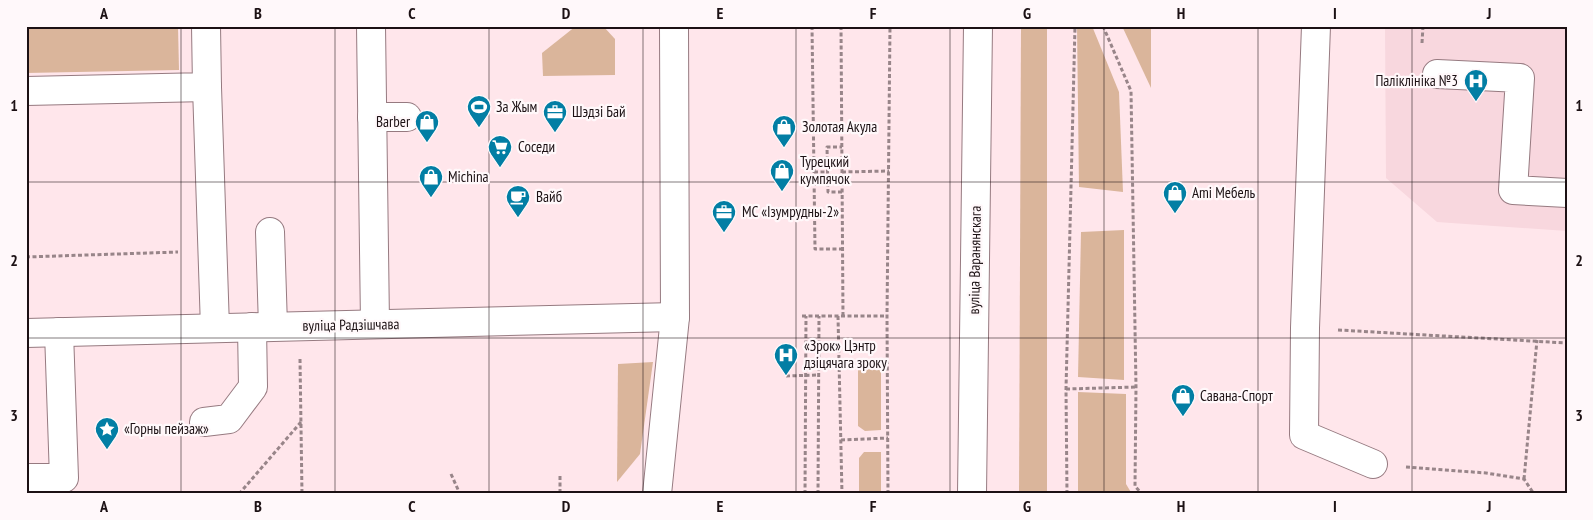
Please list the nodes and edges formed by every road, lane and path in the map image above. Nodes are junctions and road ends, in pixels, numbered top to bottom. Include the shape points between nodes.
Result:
1 (206, 26) edge
2 (371, 26) edge
3 (674, 26) edge
4 (812, 26) edge
5 (841, 26) edge
6 (890, 26) edge
7 (978, 26) edge
8 (1076, 26) edge
9 (1103, 26) edge
10 (1316, 26) edge
11 (1437, 74) dead end
12 (208, 87) junction
13 (26, 91) edge
14 (372, 117) junction
15 (407, 117) dead end
16 (842, 147) junction
17 (889, 171) junction
18 (814, 172) junction
19 (827, 172) junction
20 (842, 172) junction
21 (842, 192) junction
22 (1567, 193) edge
23 (270, 232) dead end
24 (843, 249) junction
25 (212, 251) junction
26 (26, 257) edge
27 (819, 316) junction
28 (841, 316) junction
29 (886, 316) junction
30 (675, 317) junction
31 (375, 324) junction
32 (262, 326) junction
33 (300, 326) junction
34 (215, 328) junction
35 (1305, 328) junction
36 (59, 332) junction
37 (26, 333) edge
38 (1537, 340) junction
39 (1567, 343) edge
40 (818, 375) junction
41 (786, 376) dead end
42 (1136, 388) junction
43 (1066, 389) junction
44 (204, 422) dead end
45 (301, 422) junction
46 (888, 438) junction
47 (841, 440) junction
48 (1373, 464) dead end
49 (1414, 468) dead end
50 (452, 474) dead end
51 (560, 476) dead end
52 (26, 478) edge
53 (1524, 479) junction
54 (239, 494) edge
55 (302, 494) edge
56 (460, 494) edge
57 (560, 494) edge
58 (657, 494) edge
59 (805, 494) edge
60 (818, 494) edge
61 (842, 494) edge
62 (888, 494) edge
63 (972, 494) edge
64 (1067, 494) edge
65 (1142, 494) edge
66 (1534, 494) edge

1 - 12 street
2 - 14 street
3 - 30 street
4 - 18 path
5 - 16 path
6 - 17 path
7 - 63 street, вуліца Варанянскага
8 - 43 path
9 - 42 path via 1131,91
10 - 35 street
11 - 22 street via 1520,78 1513,190
12 - 13 street
12 - 25 street
14 - 15 street
14 - 31 street
16 - 19 path via 827,147
16 - 20 path
17 - 20 path
17 - 29 path
18 - 19 path
18 - 24 path via 815,249
19 - 21 path via 828,192
20 - 21 path
21 - 24 path
23 - 32 street
24 - 28 path
25 - 26 path
25 - 34 street
27 - 28 path
27 - 40 path
27 - 59 path via 804,316
28 - 29 path
28 - 47 path
29 - 46 path
30 - 31 street, вуліца Радзішчава
30 - 58 street
31 - 33 street, вуліца Радзішчава
32 - 33 street, вуліца Радзішчава
32 - 34 street, вуліца Радзішчава
32 - 44 street via 253,387 229,418
33 - 45 path
34 - 36 street, вуліца Радзішчава
35 - 38 path
35 - 48 street via 1304,434
36 - 37 street, вуліца Радзішчава
36 - 52 street via 64,478
38 - 39 path
38 - 53 path
40 - 41 path
40 - 60 path
42 - 43 path
42 - 65 path via 1135,486
43 - 64 path
45 - 54 path
45 - 55 path
46 - 47 path
46 - 62 path
47 - 61 path
49 - 53 path
50 - 56 path
51 - 57 path
53 - 66 path

